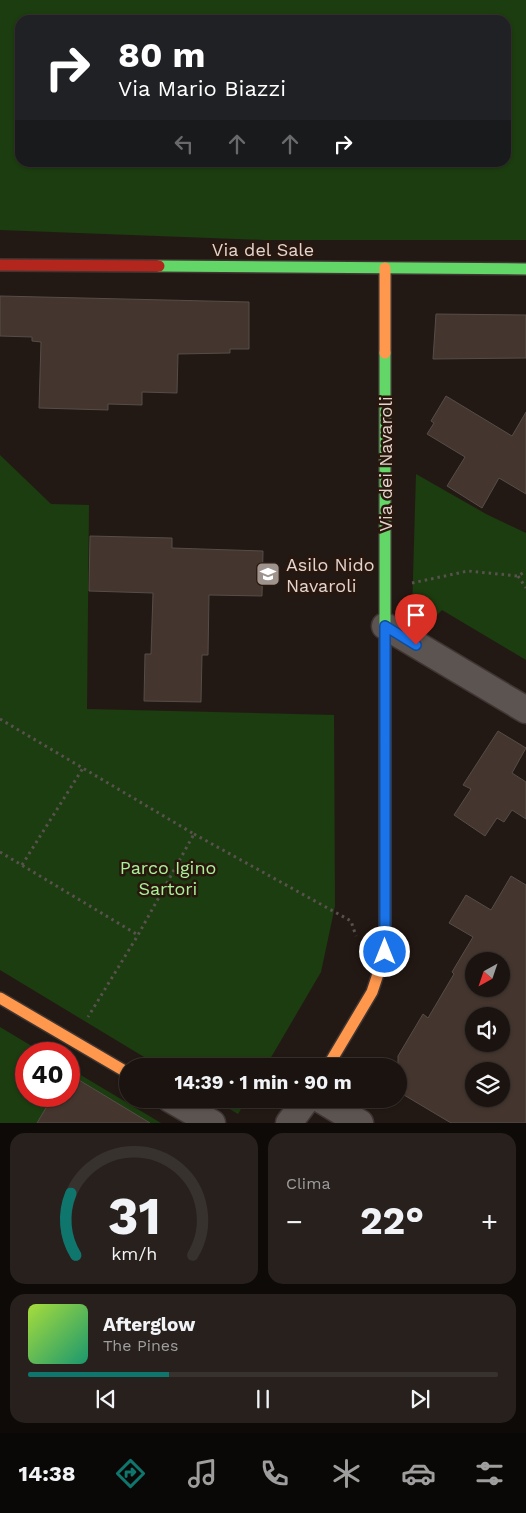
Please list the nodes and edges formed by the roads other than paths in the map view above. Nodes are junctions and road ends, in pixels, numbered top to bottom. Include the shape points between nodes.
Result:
1 (0, 265) edge
2 (385, 268) junction
3 (526, 269) edge
4 (385, 616) junction
5 (526, 710) edge
6 (0, 998) edge
7 (333, 1058) edge
8 (119, 1069) edge
9 (186, 1108) edge
10 (300, 1108) edge
11 (335, 1108) edge
12 (212, 1123) edge
13 (288, 1123) edge
14 (360, 1123) edge

1 - 2 street, Via del Sale
2 - 3 street, Via del Sale
2 - 4 street, Via dei Navaroli
4 - 5 street
4 - 7 street, Via dei Navaroli via 385,952 372,992
6 - 8 street
9 - 12 street
10 - 13 street
11 - 14 street

